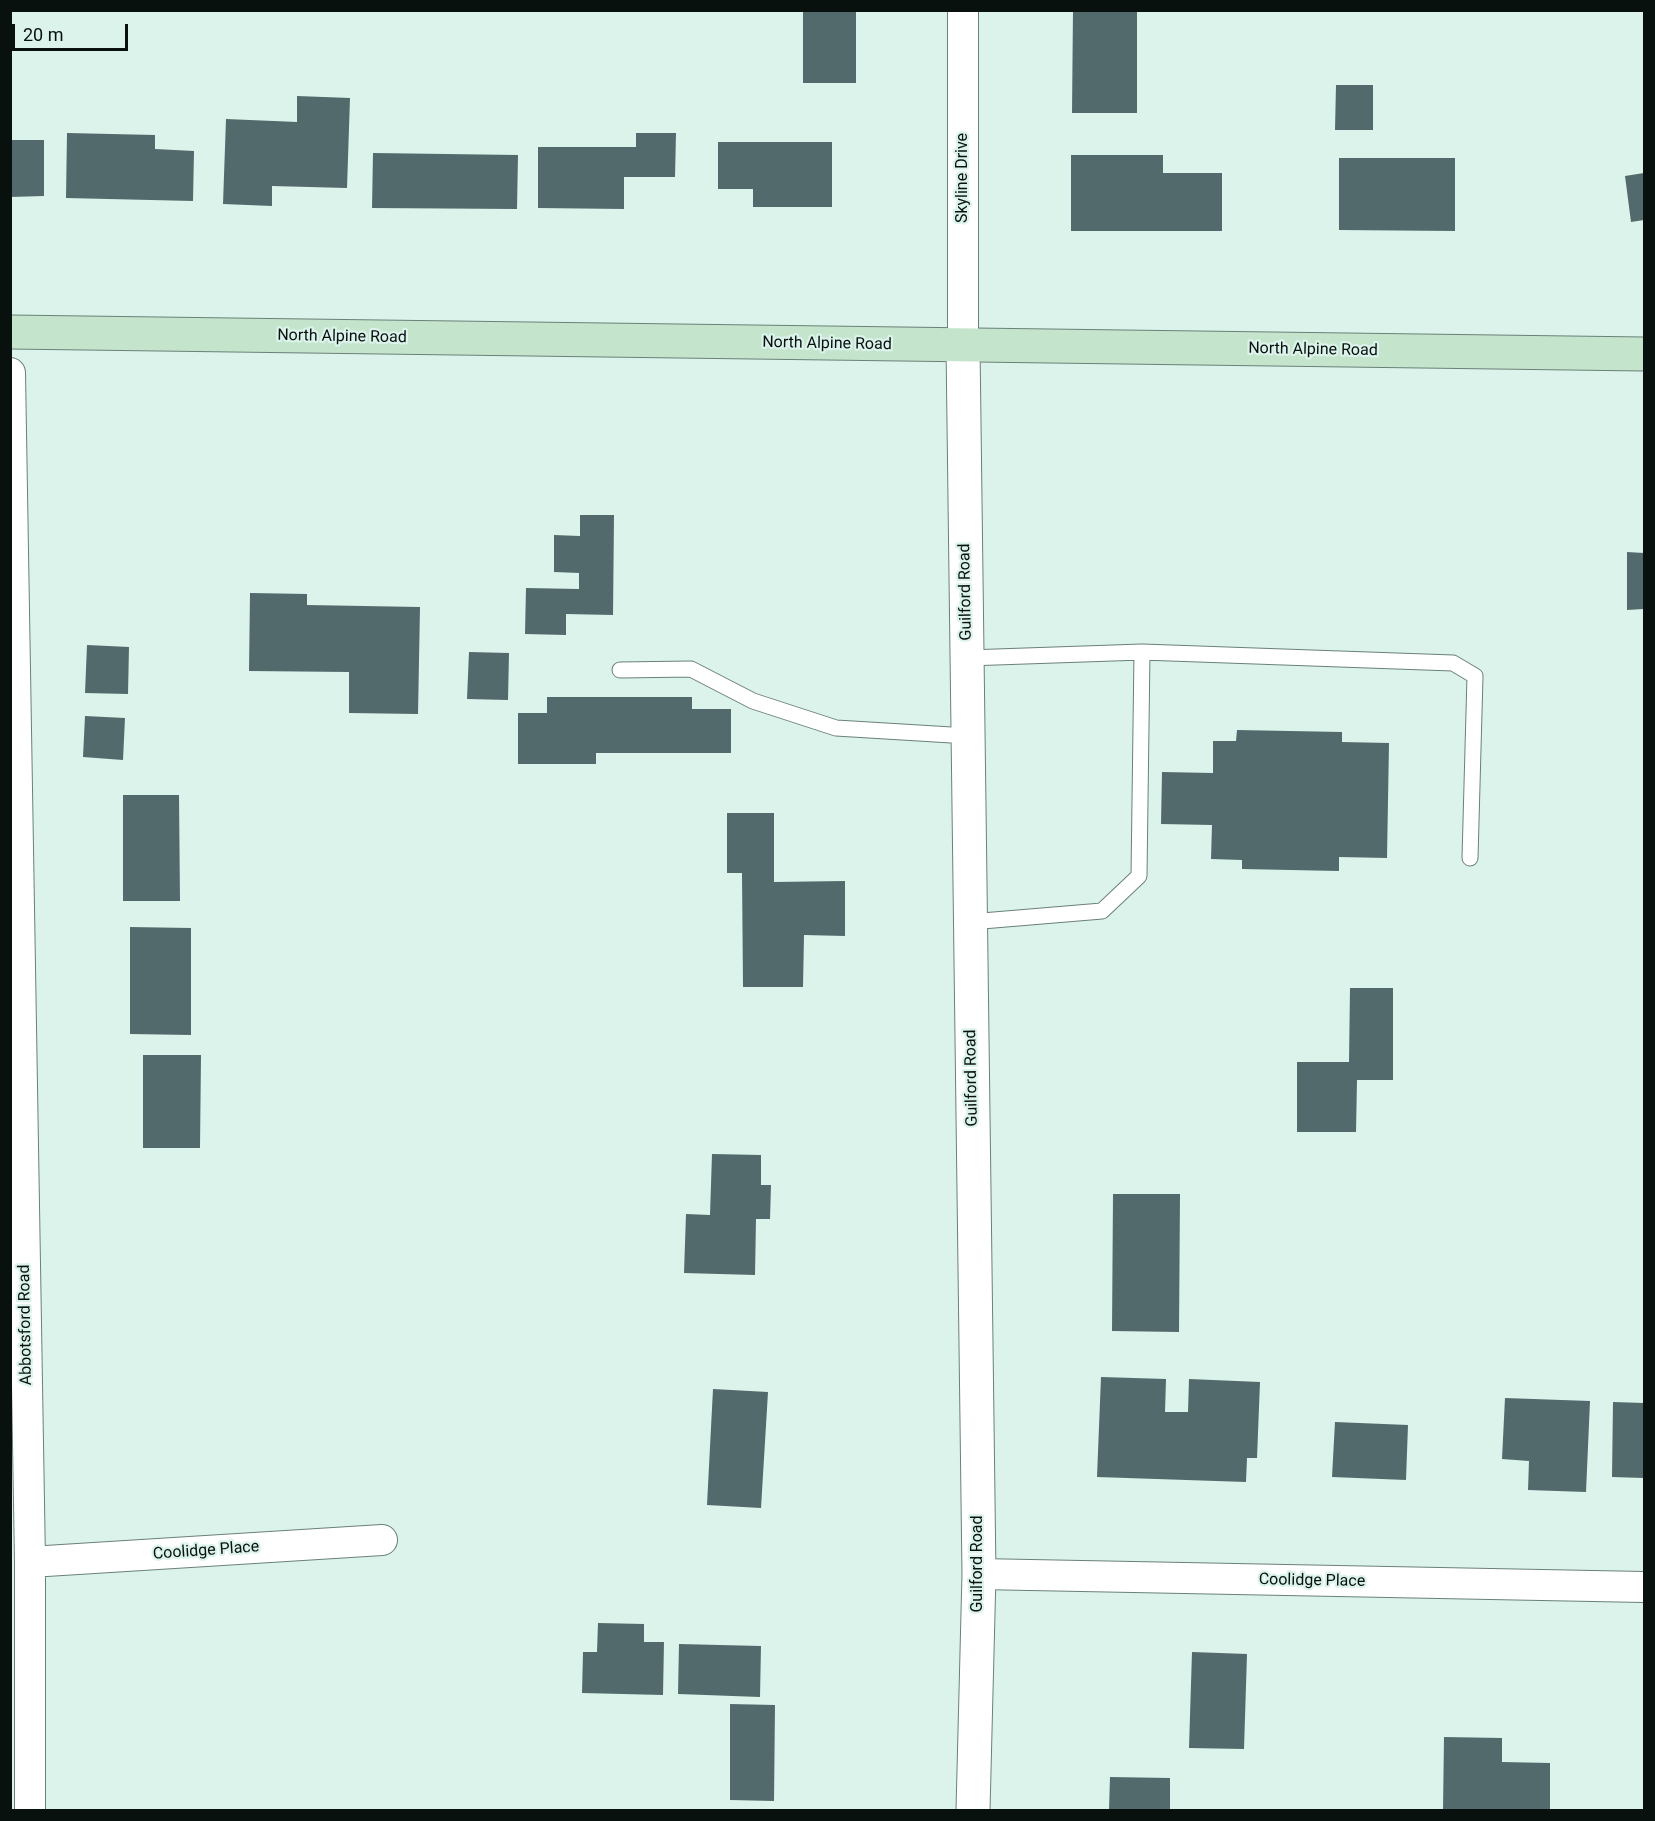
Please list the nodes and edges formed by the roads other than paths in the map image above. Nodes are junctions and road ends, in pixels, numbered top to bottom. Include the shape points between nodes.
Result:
1 (963, 10) edge
2 (10, 332) edge
3 (963, 346) junction
4 (1644, 354) edge
5 (10, 373) edge
6 (1142, 652) junction
7 (967, 658) junction
8 (620, 670) dead end
9 (968, 736) junction
10 (1470, 858) dead end
11 (970, 922) junction
12 (382, 1540) dead end
13 (30, 1562) junction
14 (979, 1574) junction
15 (1644, 1587) edge
16 (30, 1810) edge
17 (973, 1810) edge

1 - 3 street, Skyline Drive
2 - 3 main road, North Alpine Road
3 - 4 main road, North Alpine Road
3 - 7 street, Guilford Road
5 - 13 street, Abbotsford Road
6 - 7 lane
6 - 10 lane via 1453,663 1475,676
6 - 11 lane via 1139,876 1102,911
7 - 9 street, Guilford Road
8 - 9 lane via 691,669 753,701 836,728
9 - 11 street, Guilford Road
11 - 14 street, Guilford Road
12 - 13 street, Coolidge Place
13 - 16 street, Abbotsford Road
14 - 15 street, Coolidge Place
14 - 17 street, Guilford Road

